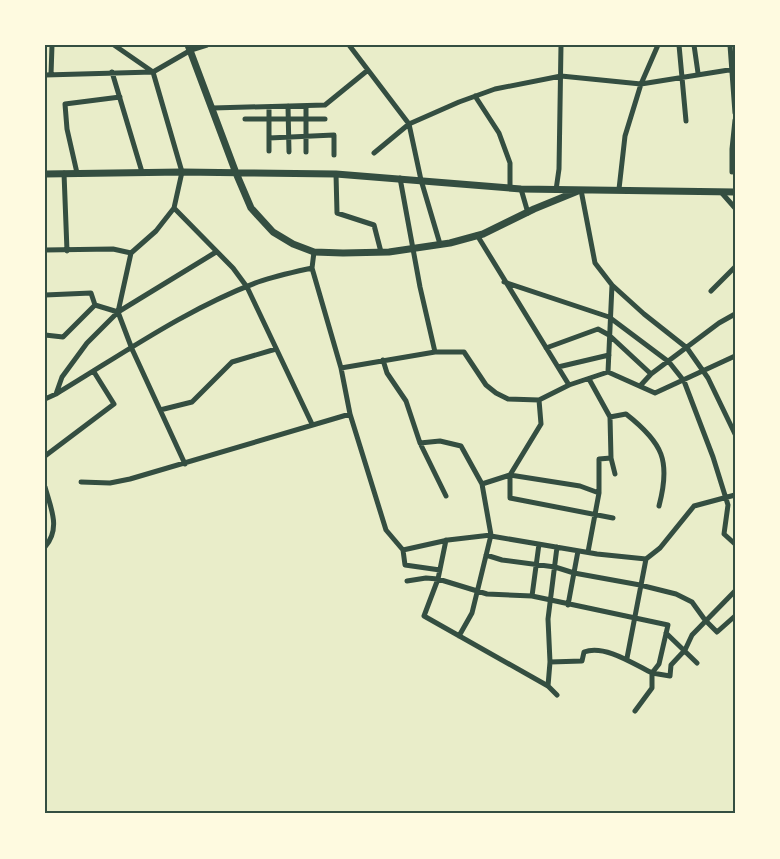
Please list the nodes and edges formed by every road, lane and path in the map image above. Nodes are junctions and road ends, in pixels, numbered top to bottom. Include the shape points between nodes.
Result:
1 (52, 45) edge
2 (114, 45) edge
3 (207, 45) edge
4 (349, 45) edge
5 (561, 45) edge
6 (658, 45) edge
7 (679, 45) edge
8 (694, 45) edge
9 (730, 45) edge
10 (189, 48) edge
11 (45, 59) edge
12 (52, 59) junction
13 (734, 69) edge
14 (368, 70) junction
15 (112, 72) junction
16 (153, 72) junction
17 (698, 74) junction
18 (48, 75) edge
19 (561, 76) junction
20 (682, 76) junction
21 (641, 84) junction
22 (475, 96) junction
23 (120, 97) junction
24 (269, 106) junction
25 (288, 106) junction
26 (306, 106) junction
27 (213, 108) junction
28 (735, 113) edge
29 (245, 119) dead end
30 (269, 119) junction
31 (288, 119) junction
32 (306, 119) junction
33 (325, 119) dead end
34 (735, 120) edge
35 (686, 121) dead end
36 (409, 124) junction
37 (289, 137) junction
38 (306, 137) junction
39 (269, 138) junction
40 (269, 151) dead end
41 (289, 152) dead end
42 (306, 152) dead end
43 (374, 153) dead end
44 (334, 155) dead end
45 (142, 172) junction
46 (182, 172) junction
47 (732, 172) dead end
48 (64, 173) junction
49 (76, 173) junction
50 (236, 173) junction
51 (45, 174) edge
52 (336, 174) junction
53 (400, 178) junction
54 (421, 180) junction
55 (510, 188) junction
56 (521, 189) junction
57 (619, 189) junction
58 (556, 190) junction
59 (581, 190) junction
60 (721, 192) junction
61 (735, 192) edge
62 (174, 208) junction
63 (735, 208) edge
64 (528, 213) junction
65 (477, 235) junction
66 (440, 244) junction
67 (413, 249) junction
68 (45, 250) edge
69 (67, 251) junction
70 (216, 252) junction
71 (314, 252) junction
72 (381, 252) junction
73 (131, 253) junction
74 (735, 267) edge
75 (312, 268) junction
76 (504, 282) junction
77 (612, 285) junction
78 (247, 287) junction
79 (711, 291) dead end
80 (45, 294) edge
81 (95, 305) junction
82 (118, 312) junction
83 (735, 314) edge
84 (609, 317) junction
85 (609, 334) junction
86 (45, 335) edge
87 (546, 348) junction
88 (687, 348) junction
89 (132, 349) junction
90 (276, 349) junction
91 (435, 352) junction
92 (609, 356) junction
93 (735, 356) edge
94 (382, 360) junction
95 (669, 362) junction
96 (558, 367) junction
97 (342, 368) junction
98 (703, 370) junction
99 (94, 372) junction
100 (608, 372) junction
101 (651, 374) junction
102 (589, 379) junction
103 (684, 381) junction
104 (569, 385) junction
105 (640, 386) junction
106 (56, 394) junction
107 (45, 399) edge
108 (539, 400) junction
109 (160, 410) junction
110 (350, 414) junction
111 (610, 417) junction
112 (312, 424) junction
113 (735, 434) edge
114 (420, 443) junction
115 (45, 456) edge
116 (611, 458) junction
117 (185, 464) junction
118 (615, 474) dead end
119 (510, 475) junction
120 (81, 482) dead end
121 (482, 484) junction
122 (45, 487) edge
123 (599, 493) junction
124 (446, 496) dead end
125 (731, 497) edge
126 (659, 506) dead end
127 (596, 515) junction
128 (613, 518) dead end
129 (491, 534) junction
130 (446, 540) junction
131 (539, 544) junction
132 (735, 544) edge
133 (45, 547) edge
134 (557, 548) junction
135 (402, 550) junction
136 (578, 551) junction
137 (588, 552) junction
138 (486, 555) junction
139 (646, 559) junction
140 (536, 564) junction
141 (555, 567) junction
142 (440, 570) junction
143 (574, 573) junction
144 (438, 579) junction
145 (407, 581) dead end
146 (640, 585) junction
147 (478, 591) junction
148 (735, 591) edge
149 (532, 596) junction
150 (549, 600) junction
151 (568, 605) junction
152 (735, 616) edge
153 (633, 618) junction
154 (706, 622) junction
155 (666, 633) junction
156 (459, 636) junction
157 (685, 650) junction
158 (627, 658) junction
159 (550, 662) junction
160 (697, 663) dead end
161 (652, 673) junction
162 (548, 686) junction
163 (557, 695) dead end
164 (635, 711) dead end

1 - 12 street
2 - 16 street
3 - 10 street
4 - 14 street
5 - 19 street
6 - 21 street
7 - 20 street
8 - 17 street
9 - 13 street
10 - 16 street
10 - 27 main road
11 - 12 street
12 - 18 street
13 - 17 street
13 - 28 street
14 - 26 street via 325,105
14 - 36 street
15 - 16 street
15 - 18 street
15 - 23 street
16 - 46 street
17 - 20 street
19 - 21 street
19 - 22 street
19 - 58 street
20 - 21 street
20 - 35 street
21 - 57 street via 625,136
22 - 36 street
22 - 55 street via 499,133 510,163
23 - 45 street
23 - 49 street via 65,104
24 - 25 street
24 - 27 street
24 - 30 street
25 - 26 street
25 - 31 street
26 - 32 street
27 - 50 main road
29 - 30 street
30 - 31 street
30 - 39 street
31 - 32 street
31 - 37 street
32 - 33 street
32 - 38 street
34 - 47 street
36 - 43 street
36 - 54 street
37 - 38 street
37 - 39 street
37 - 41 street
38 - 42 street
38 - 44 street via 334,135
39 - 40 street
45 - 46 main road
45 - 49 main road
46 - 50 main road
46 - 62 street
48 - 49 main road
48 - 51 main road
48 - 69 street
50 - 52 main road
50 - 71 main road via 261,221 293,244
52 - 53 main road
52 - 72 street via 337,213 374,225
53 - 54 main road
53 - 67 street
54 - 55 main road
54 - 66 street
55 - 56 main road
56 - 58 main road
56 - 64 street
57 - 59 main road
57 - 60 main road
58 - 59 main road
59 - 64 main road
59 - 77 street via 595,263
60 - 61 main road
60 - 63 street
62 - 70 street
62 - 73 street
64 - 65 main road
65 - 66 main road
65 - 76 street
66 - 67 main road
67 - 72 main road
67 - 91 street
68 - 69 street
69 - 73 street via 113,249
70 - 78 street
70 - 82 street
71 - 72 main road
71 - 75 street
73 - 82 street
74 - 79 street
75 - 78 street
75 - 97 street
76 - 84 street
76 - 87 street
77 - 84 street
77 - 88 street
78 - 89 street
78 - 90 street
80 - 81 street via 91,293
81 - 82 street
81 - 86 street via 63,337
82 - 89 street
82 - 106 street via 87,343 62,377
83 - 88 street
84 - 85 street
84 - 95 street
85 - 87 street via 598,329
85 - 92 street
85 - 101 street
87 - 96 street
88 - 95 street
88 - 98 street
89 - 99 street
89 - 109 street
90 - 109 street via 232,362 192,402
90 - 112 street
91 - 94 street
91 - 108 street via 464,352 496,393 508,399
92 - 96 street
92 - 100 street
93 - 98 street
94 - 97 street
94 - 114 street via 406,401
95 - 101 street
95 - 103 street
96 - 104 street
97 - 110 street
98 - 103 street
98 - 113 street
99 - 106 street
99 - 115 street via 114,404
100 - 102 street
100 - 105 street
101 - 105 street
102 - 104 street
102 - 111 street
103 - 105 street via 655,393
103 - 125 street
104 - 108 street
106 - 107 street
108 - 119 street via 541,424
109 - 117 street
110 - 112 street
110 - 135 street via 386,530
111 - 116 street
111 - 126 street via 626,414 660,450 666,467
112 - 117 street
114 - 121 street via 440,441 461,446
114 - 124 street
116 - 118 street
116 - 123 street via 599,459
117 - 120 street via 110,483
119 - 121 street
119 - 123 street via 580,486
119 - 127 street via 510,498
121 - 129 street
122 - 133 street via 55,530
123 - 127 street
125 - 132 street via 724,534
125 - 139 street via 694,506
127 - 128 street
127 - 137 street
129 - 130 street
129 - 131 street
129 - 138 street
130 - 135 street
130 - 142 street
131 - 134 street
131 - 140 street
134 - 136 street
134 - 141 street
135 - 142 street via 405,565
136 - 137 street
136 - 143 street
137 - 139 street
138 - 140 street
138 - 147 street
139 - 146 street
140 - 141 street
140 - 149 street
141 - 143 street
141 - 150 street
142 - 144 street
143 - 146 street
143 - 151 street
144 - 145 street
144 - 147 street
144 - 156 street via 424,616
146 - 153 street
146 - 154 street via 692,602
147 - 149 street
147 - 156 street via 472,613
148 - 154 street
149 - 150 street
150 - 151 street
150 - 159 street
151 - 153 street
152 - 154 street via 717,632
153 - 155 street via 668,625
153 - 158 street
154 - 157 street via 692,635
155 - 157 street
155 - 161 street via 660,664
156 - 162 street
157 - 160 street
157 - 161 street via 671,665 670,676
158 - 159 street via 592,649 584,652 582,661
158 - 161 street
159 - 162 street
161 - 164 street via 652,688
162 - 163 street

